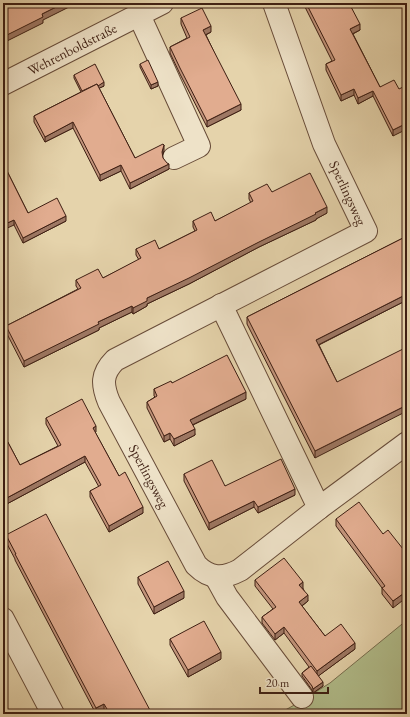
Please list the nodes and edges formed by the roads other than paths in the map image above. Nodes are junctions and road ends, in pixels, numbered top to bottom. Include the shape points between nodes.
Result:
1 (162, 3) edge
2 (274, 3) edge
3 (139, 15) junction
4 (3, 84) edge
5 (174, 158) dead end
6 (221, 305) junction
7 (407, 443) edge
8 (319, 508) junction
9 (216, 577) junction
10 (3, 619) edge
11 (302, 697) dead end
12 (53, 714) edge

1 - 3 street, Wehrenboldstraße
2 - 6 street, Sperlingsweg via 324,144 366,230
3 - 4 street, Wehrenboldstraße
3 - 5 street via 199,146
6 - 8 street
6 - 9 street, Sperlingsweg via 115,360 109,365 103,381 109,402 196,565
7 - 8 street
8 - 9 street via 240,570
9 - 11 street via 227,597
10 - 12 street

